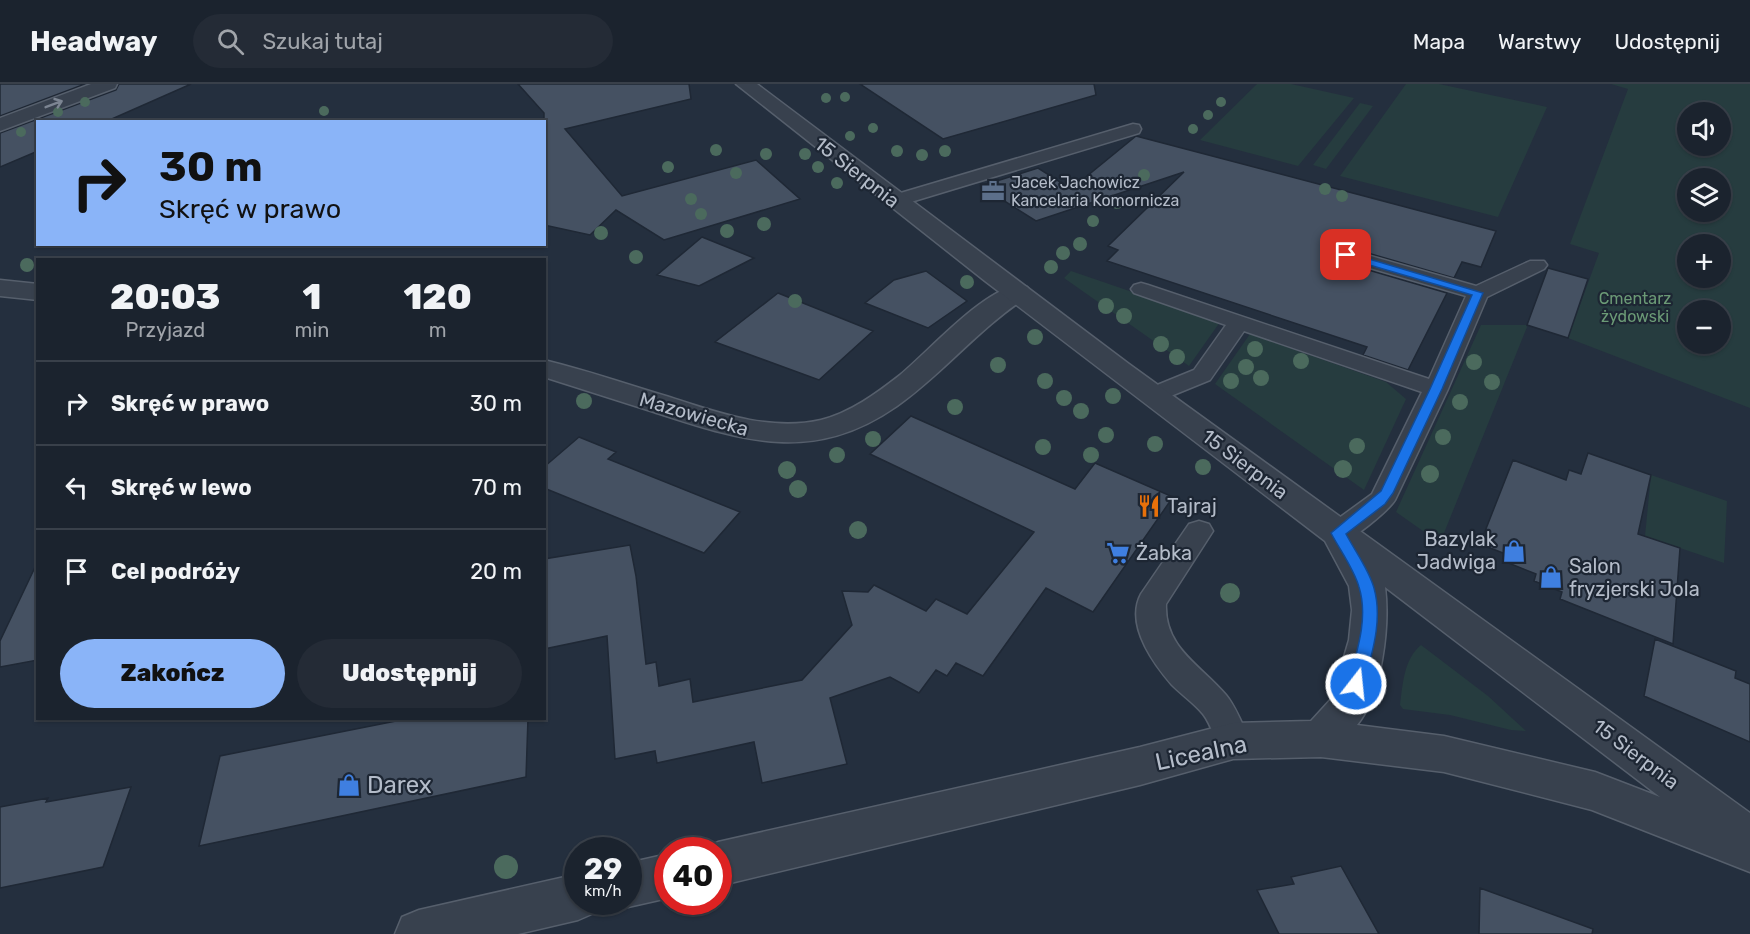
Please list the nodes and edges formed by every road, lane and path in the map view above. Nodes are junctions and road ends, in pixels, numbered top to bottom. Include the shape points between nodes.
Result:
1 (108, 84) edge
2 (745, 84) edge
3 (0, 125) edge
4 (1132, 129) dead end
5 (894, 201) junction
6 (1346, 255) dead end
7 (1537, 265) dead end
8 (0, 288) edge
9 (1141, 288) dead end
10 (36, 292) edge
11 (1018, 292) junction
12 (1478, 293) junction
13 (1240, 322) junction
14 (546, 369) edge
15 (1436, 389) junction
16 (1153, 395) junction
17 (1198, 531) dead end
18 (1338, 533) junction
19 (1321, 739) junction
20 (1233, 741) junction
21 (1750, 839) edge
22 (1750, 853) edge
23 (732, 861) edge
24 (564, 900) edge
25 (428, 933) edge

3 -> 1 street
2 - 5 street, 15 Sierpnia
4 - 5 lane
5 - 11 street, 15 Sierpnia
6 - 12 lane
7 - 12 lane
8 - 10 street
9 - 13 lane
11 - 14 street, Mazowiecka via 975,323 887,399 841,425 816,432 789,435 736,429
11 - 16 street, 15 Sierpnia
12 - 15 lane
13 - 15 lane
13 - 16 lane via 1202,375
15 - 18 lane via 1381,501
16 - 18 street, 15 Sierpnia
17 - 20 lane via 1151,602 1150,618 1159,642 1183,675 1215,705
18 - 19 street via 1367,586 1369,630 1349,706
18 - 21 street, 15 Sierpnia
19 - 20 street, Licealna
19 - 22 street, Licealna via 1444,754 1595,791
20 - 23 street, Licealna
24 - 25 street

